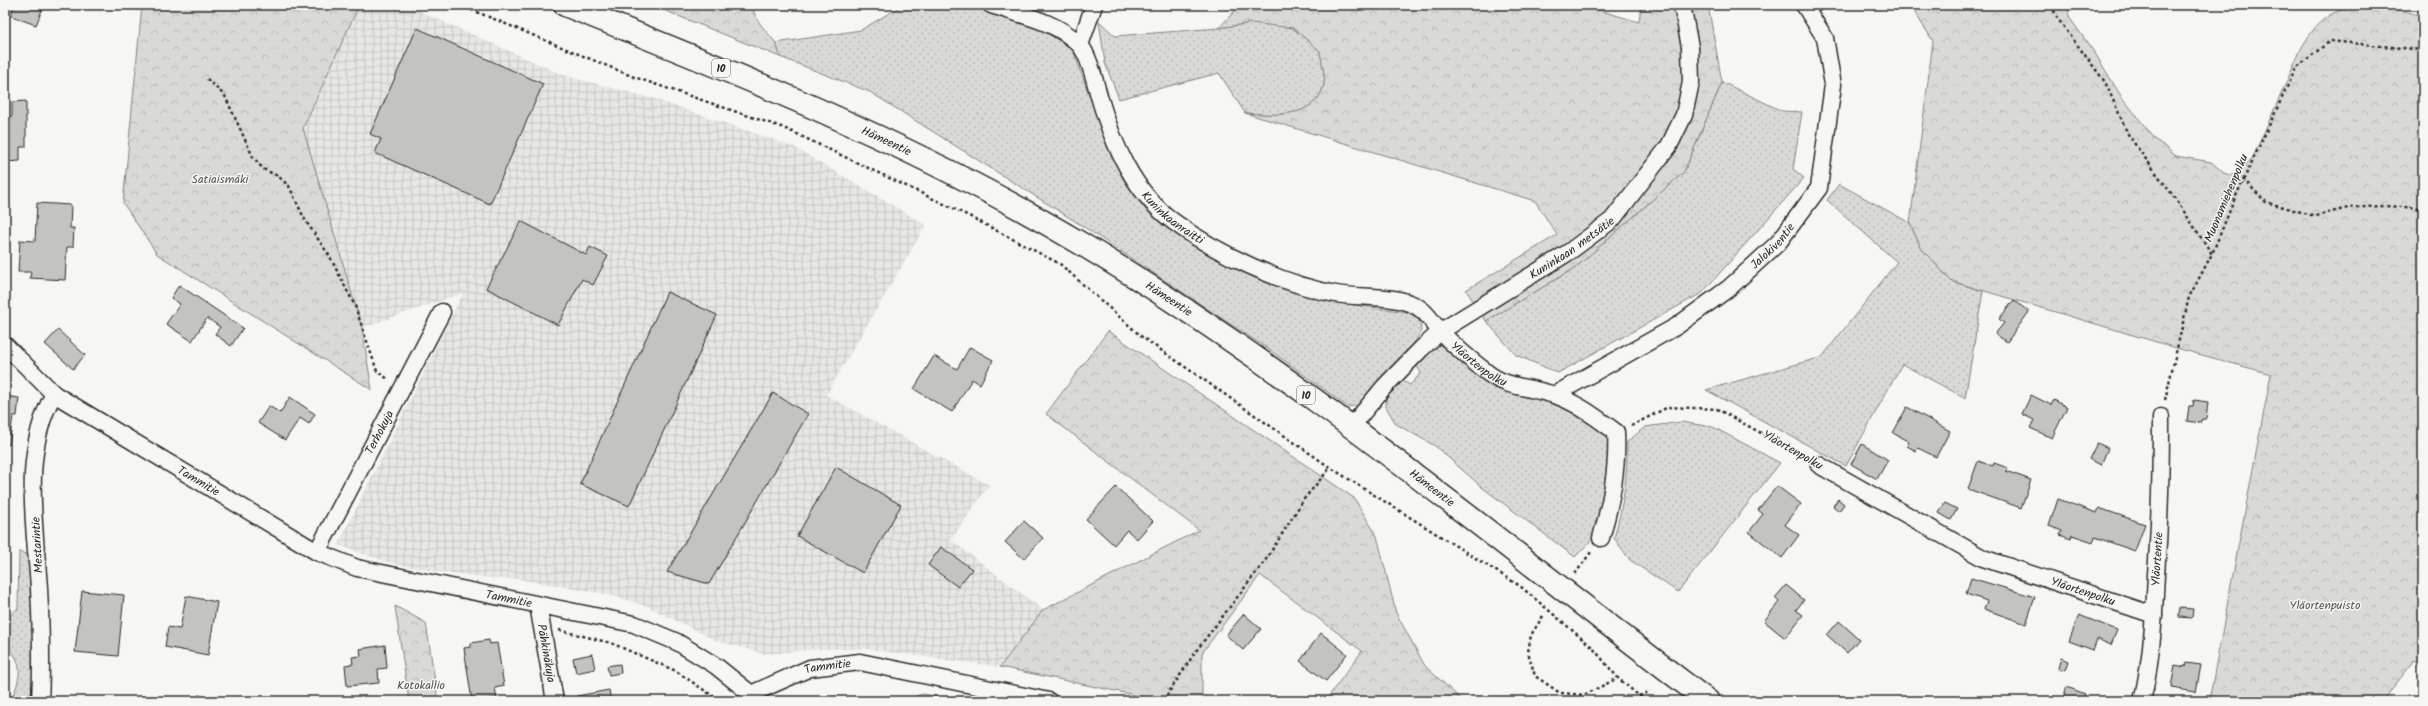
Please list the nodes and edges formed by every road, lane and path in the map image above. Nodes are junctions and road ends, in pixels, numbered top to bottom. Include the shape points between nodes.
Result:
1 (460, 5) edge
2 (565, 5) edge
3 (991, 5) edge
4 (1094, 5) edge
5 (1682, 5) edge
6 (1804, 5) edge
7 (2051, 5) edge
8 (1080, 45) junction
9 (2423, 50) edge
10 (207, 79) dead end
11 (2243, 179) junction
12 (2423, 208) edge
13 (2212, 254) junction
14 (442, 312) dead end
15 (1441, 331) junction
16 (5, 345) edge
17 (403, 389) junction
18 (54, 394) junction
19 (1554, 395) junction
20 (2161, 416) joint
21 (1351, 427) junction
22 (1616, 432) junction
23 (1819, 465) joint
24 (1331, 468) junction
25 (1601, 538) joint
26 (317, 552) junction
27 (1575, 574) dead end
28 (538, 606) junction
29 (2154, 614) junction
30 (1543, 616) dead end
31 (541, 626) junction
32 (1618, 678) junction
33 (1650, 691) dead end
34 (1639, 696) junction
35 (753, 698) edge
36 (40, 701) edge
37 (555, 701) edge
38 (720, 701) edge
39 (1049, 701) edge
40 (1163, 701) edge
41 (1645, 701) edge
42 (1708, 701) edge
43 (2142, 701) edge

1 - 24 path via 634,77 784,128 967,214 1060,264 1142,337
2 - 21 highway, Hämeentie / 10 via 800,101 974,184 1077,241 1147,284
3 - 8 street, Kuninkaanraitti via 1058,28
4 - 8 street
5 - 15 street, Kuninkaan metsätie via 1690,47 1691,82 1684,115 1669,146 1612,220 1569,252
6 - 19 street, Jalokiventie via 1826,38 1833,85 1819,188 1778,243 1729,288 1677,326
7 - 13 path, Muonamiehenpolku via 2058,19 2105,82 2129,136
8 - 15 street, Kuninkaanraitti via 1117,147 1132,178 1152,203 1174,222 1244,263 1290,280 1333,293 1411,303 1426,312
9 - 11 path, Muonamiehenpolku via 2330,41 2296,68
10 - 17 path via 225,96 253,157 263,169 278,176 288,186 305,220 329,255 355,306 377,371
11 - 12 path via 2266,202 2315,216 2348,208
11 - 13 path, Muonamiehenpolku
13 - 20 path via 2189,297
14 - 17 street, Terhokuja
15 - 19 street, Yläortenpolku via 1491,376 1517,387
15 - 21 street, Kuninkaan metsätie via 1384,387
16 - 18 street, Tammitie
17 - 26 street, Terhokuja
18 - 26 street, Tammitie
18 - 36 street, Mestarintie via 44,410 33,474 41,624
19 - 22 street, Yläortenpolku via 1593,415
20 - 29 street, Yläortentie via 2161,494
21 - 42 highway, Hämeentie / 10
22 - 23 path, Yläortenpolku via 1644,421 1668,407 1717,409
22 - 25 street via 1617,456 1612,498
23 - 29 street, Yläortenpolku via 1983,558
24 - 32 path via 1520,586 1592,646
24 - 40 path via 1304,499 1265,561 1196,651
25 - 27 path
26 - 28 street, Tammitie via 363,570
28 - 31 street, Pähkinäkuja
28 - 35 street, Tammitie via 584,612 634,624 678,642 716,666
29 - 43 street, Yläortentie via 2151,663
30 - 32 path via 1531,635 1528,652 1534,676 1560,693 1584,695
31 - 37 street, Pähkinäkuja
31 - 38 path via 611,642 676,671
32 - 34 path
33 - 34 path
34 - 41 path
35 - 39 street, Tammitie via 810,668 860,662

